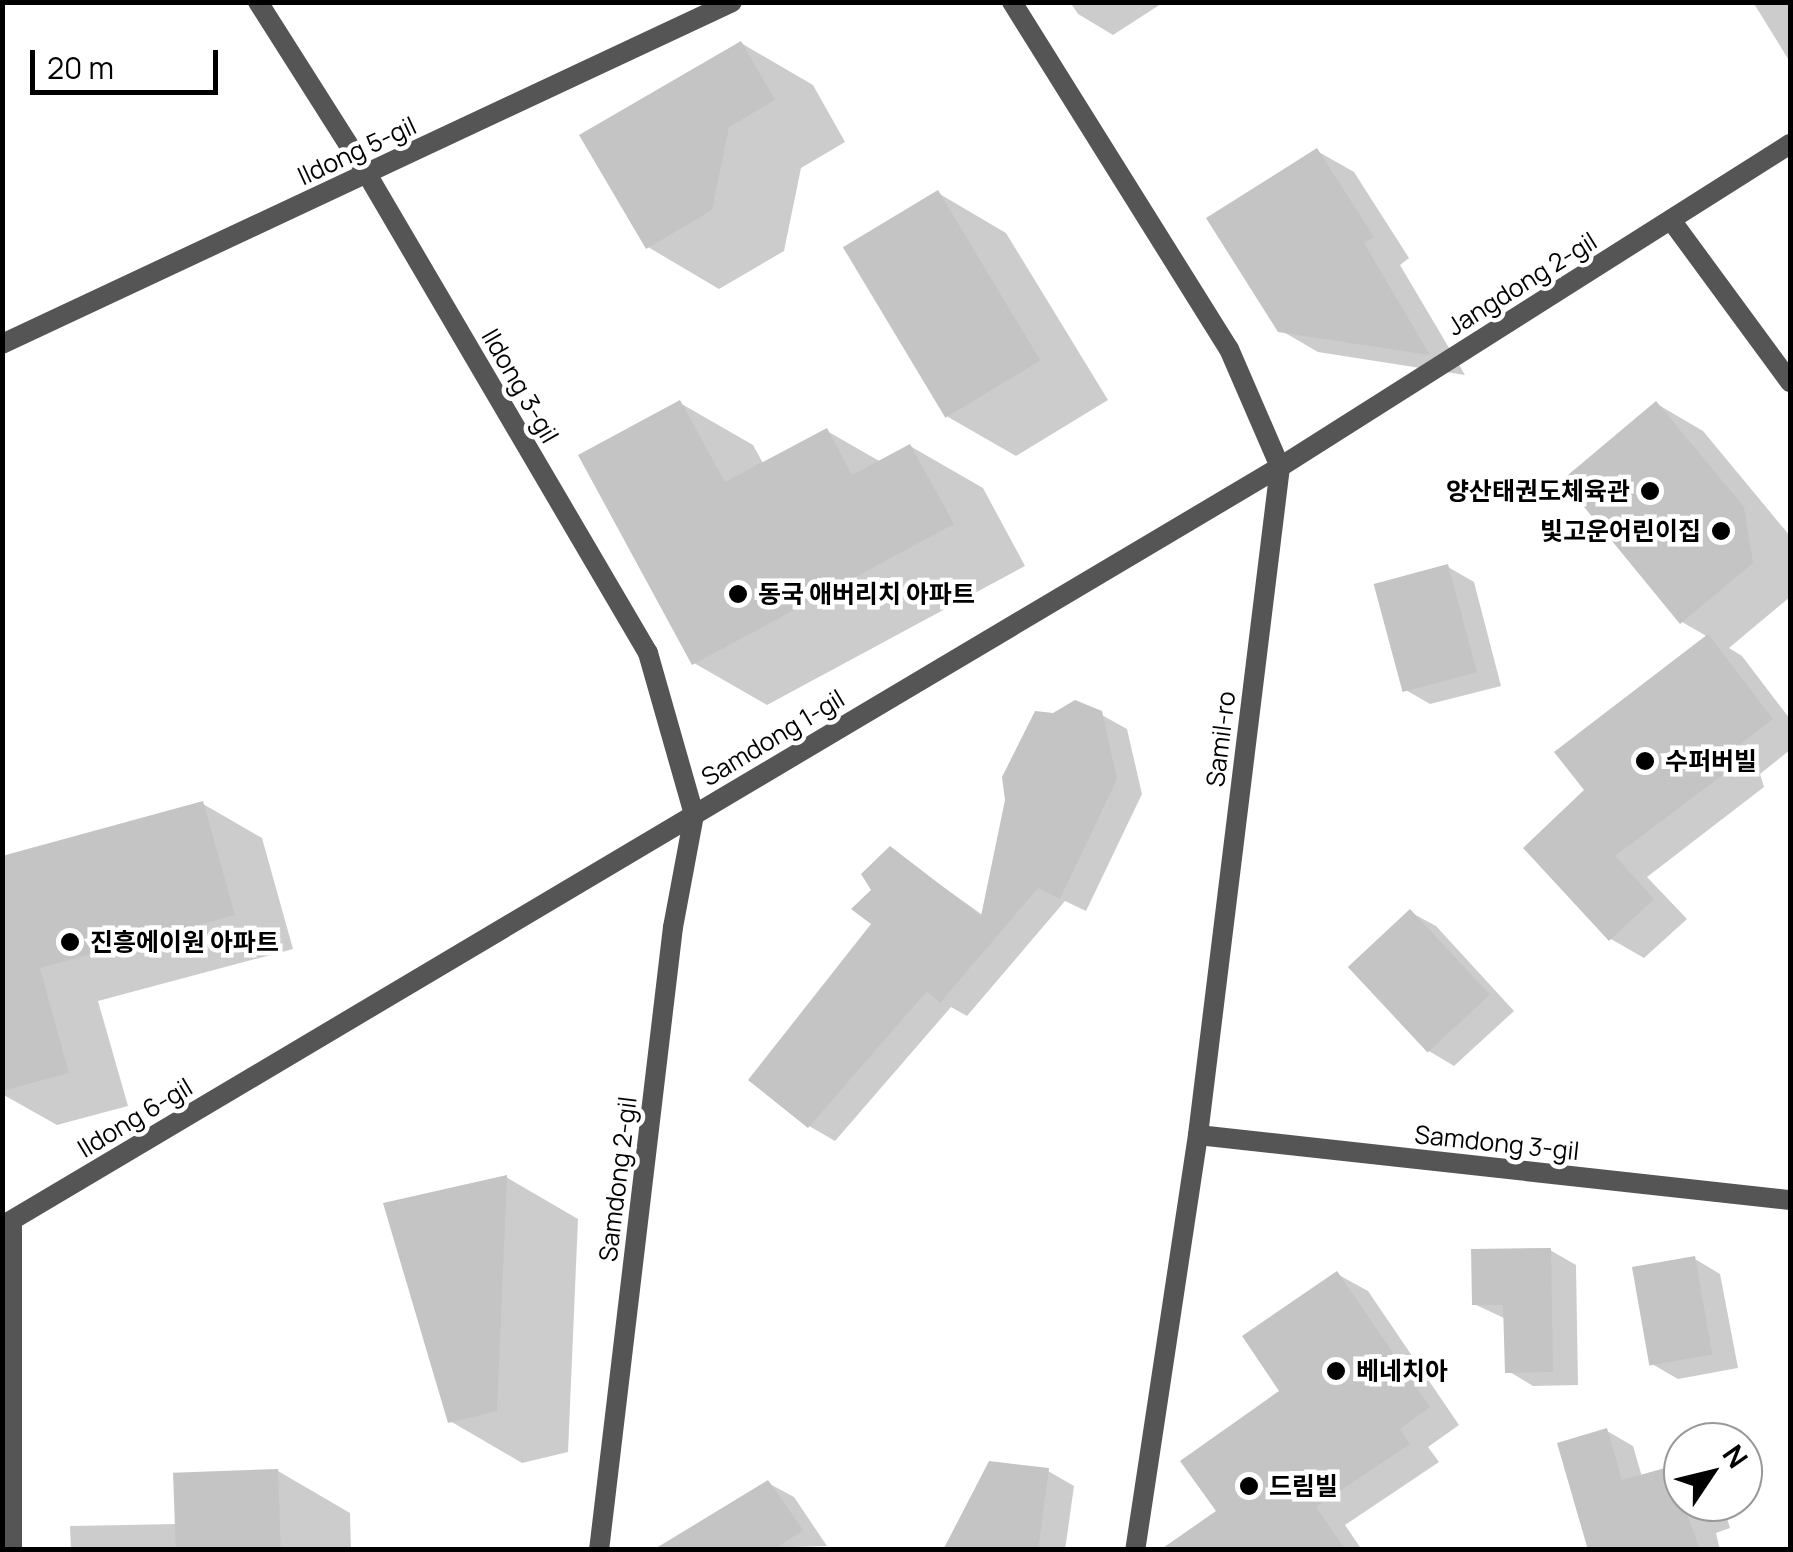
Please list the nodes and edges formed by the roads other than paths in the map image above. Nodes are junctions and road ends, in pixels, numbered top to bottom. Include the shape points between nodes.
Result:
1 (258, 2) edge
2 (732, 2) edge
3 (1012, 2) edge
4 (1790, 144) edge
5 (367, 174) junction
6 (1671, 220) junction
7 (2, 344) edge
8 (1790, 382) edge
9 (1280, 467) junction
10 (694, 815) junction
11 (293, 1053) joint
12 (1198, 1135) junction
13 (1790, 1200) edge
14 (7, 1223) edge
15 (12, 1550) edge
16 (600, 1550) edge
17 (1135, 1550) edge

1 - 5 street, Ildong 3-gil
2 - 5 street, Ildong 5-gil
3 - 9 street via 1229,348
4 - 6 street, Jangdong 2-gil
5 - 7 street, Ildong 5-gil
5 - 10 street, Ildong 3-gil via 648,653
6 - 8 street
6 - 9 street, Jangdong 2-gil
9 - 10 street, Samdong 1-gil
9 - 12 street, Samil-ro
10 - 11 street, Samdong 1-gil
10 - 16 street, Samdong 2-gil via 672,928
11 - 14 street, Ildong 6-gil
12 - 13 street, Samdong 3-gil
12 - 17 street, Samil-ro
14 - 15 street

